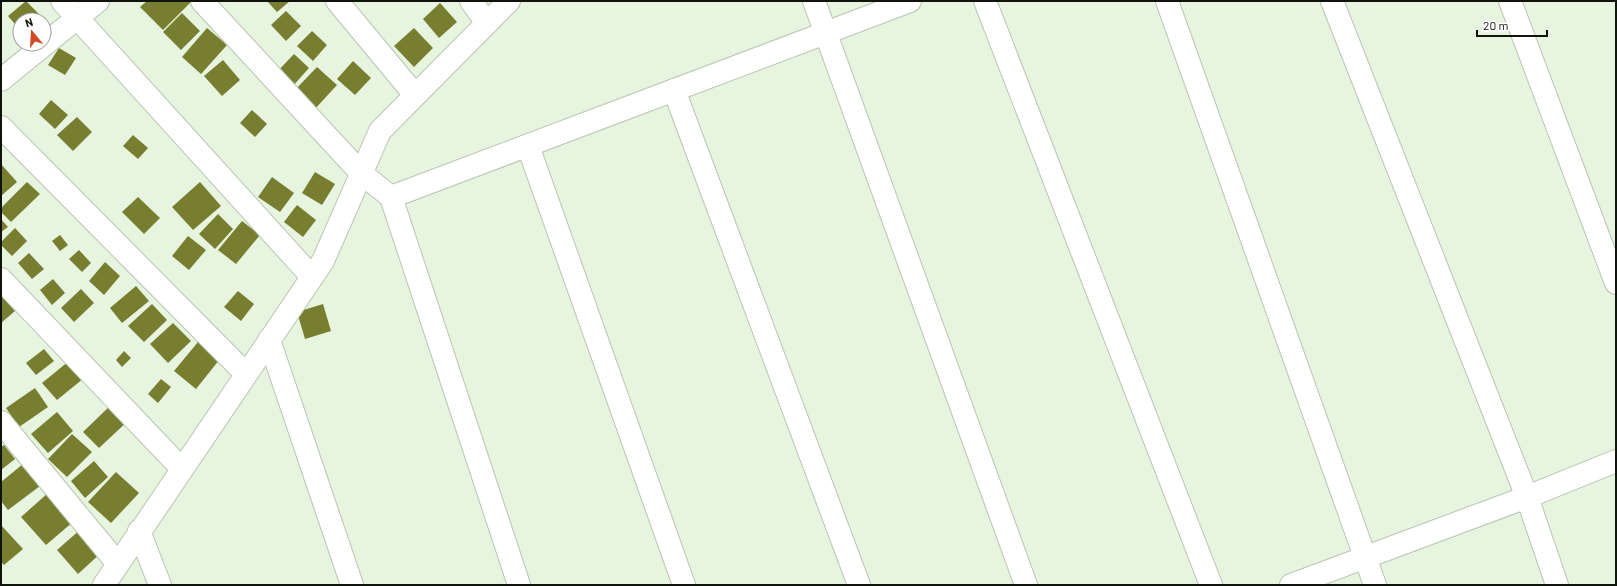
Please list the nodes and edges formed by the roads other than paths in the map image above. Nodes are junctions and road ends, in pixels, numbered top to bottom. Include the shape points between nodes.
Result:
1 (62, 1) edge
2 (98, 1) edge
3 (202, 1) edge
4 (337, 1) edge
5 (470, 1) edge
6 (509, 1) edge
7 (814, 1) edge
8 (910, 1) edge
9 (985, 1) edge
10 (1167, 1) edge
11 (1332, 1) edge
12 (1510, 1) edge
13 (76, 19) junction
14 (487, 23) junction
15 (825, 33) junction
16 (1, 80) edge
17 (674, 90) junction
18 (415, 95) junction
19 (1, 127) edge
20 (528, 146) junction
21 (362, 173) junction
22 (391, 197) junction
23 (312, 277) junction
24 (1, 279) edge
25 (1616, 283) edge
26 (269, 340) junction
27 (246, 374) junction
28 (1, 422) edge
29 (1616, 461) edge
30 (182, 469) junction
31 (1527, 497) junction
32 (139, 531) junction
33 (1365, 558) junction
34 (118, 564) junction
35 (104, 585) edge
36 (160, 585) edge
37 (352, 585) edge
38 (519, 585) edge
39 (684, 585) edge
40 (859, 585) edge
41 (1026, 585) edge
42 (1210, 585) edge
43 (1291, 585) edge
44 (1375, 585) edge
45 (1557, 585) edge

1 - 13 street
2 - 13 street
3 - 21 street
4 - 18 street
5 - 14 street
6 - 14 street
7 - 15 street
8 - 15 street
9 - 42 street
10 - 33 street
11 - 31 street
12 - 25 street
13 - 16 street
13 - 23 street
14 - 18 street
15 - 17 street
15 - 41 street
17 - 20 street
17 - 40 street
18 - 21 street via 380,131
19 - 27 street
20 - 22 street
20 - 39 street
21 - 22 street
21 - 23 street via 323,261
22 - 38 street
23 - 26 street
24 - 30 street
26 - 27 street
26 - 37 street
27 - 30 street
28 - 34 street
29 - 31 street
30 - 32 street
31 - 33 street
31 - 45 street
32 - 34 street
32 - 36 street
33 - 43 street
33 - 44 street
34 - 35 street

